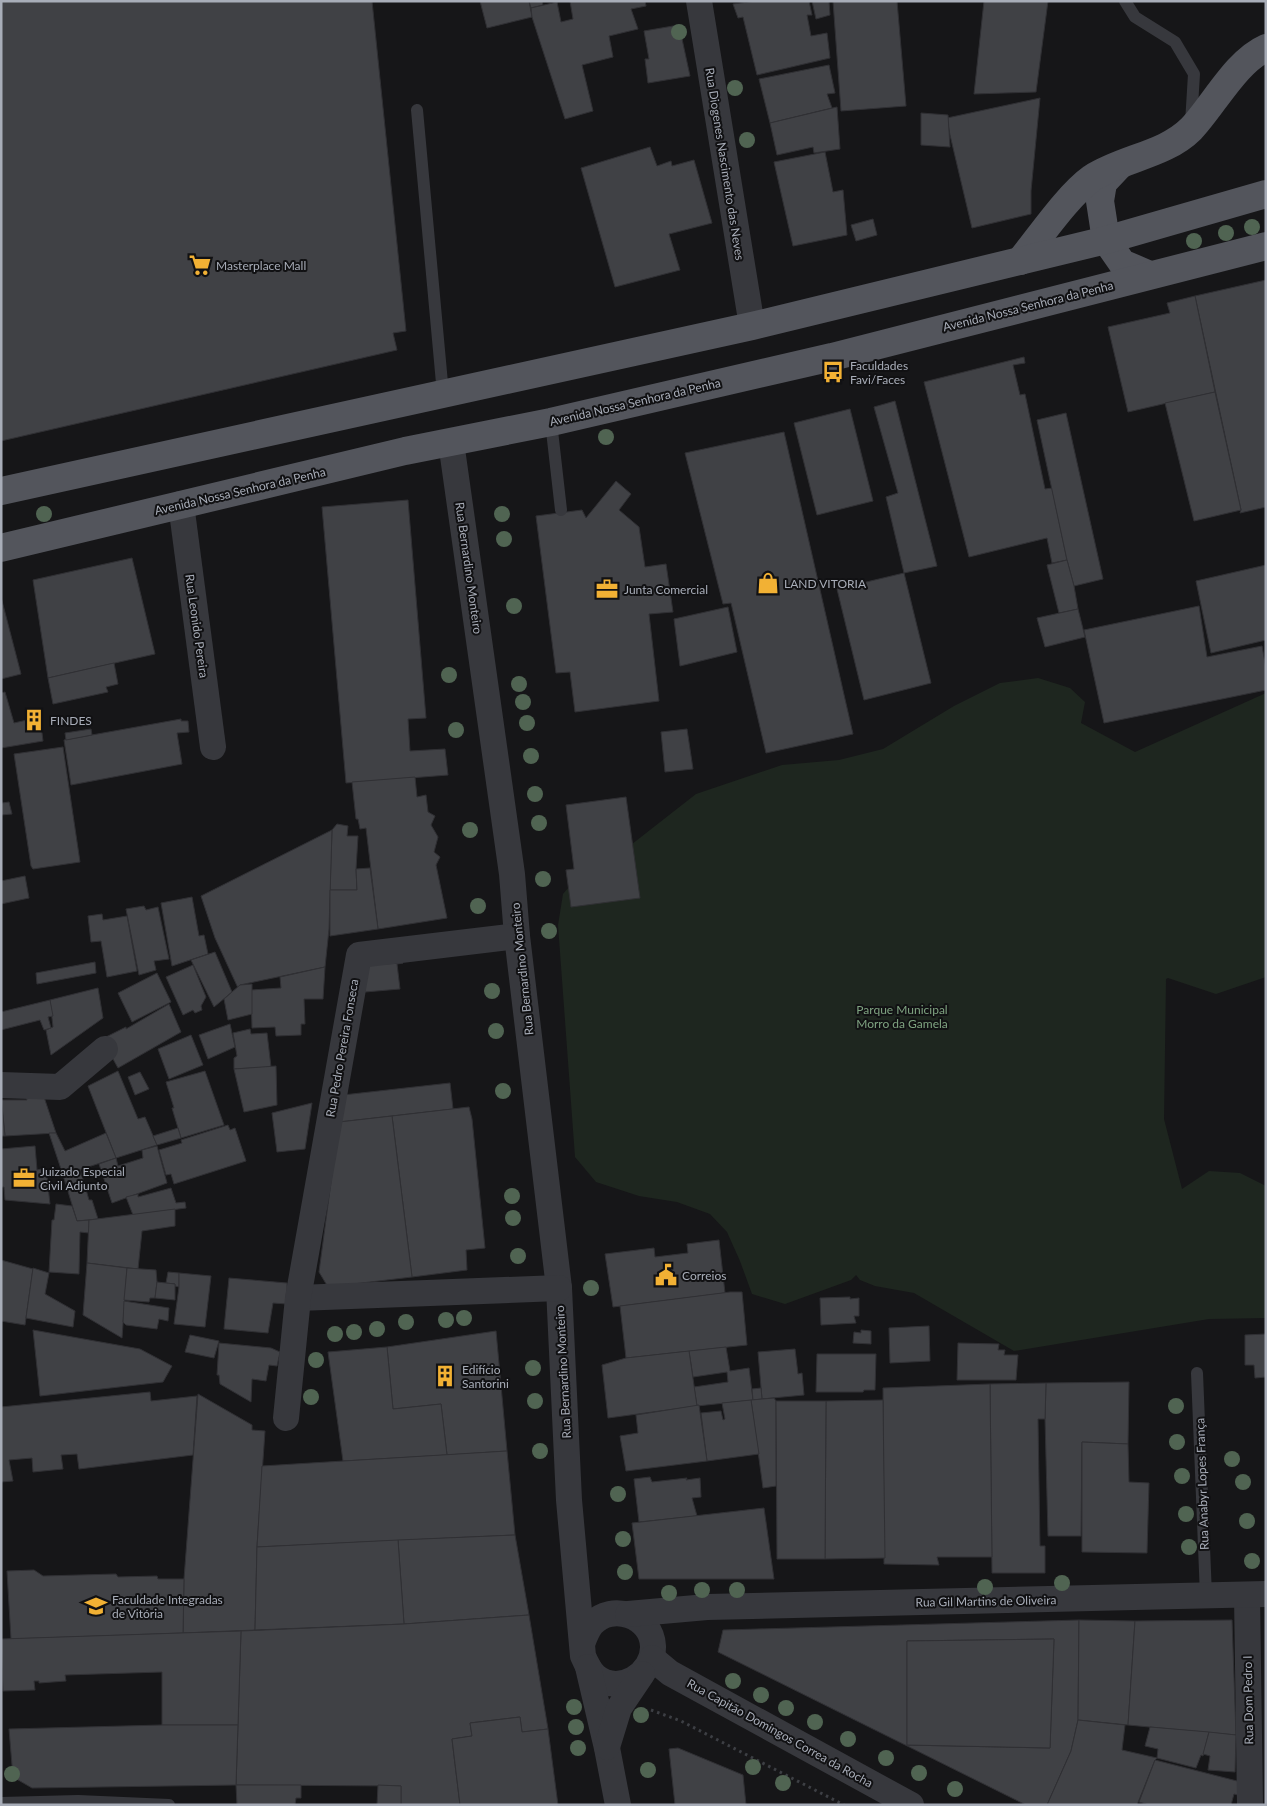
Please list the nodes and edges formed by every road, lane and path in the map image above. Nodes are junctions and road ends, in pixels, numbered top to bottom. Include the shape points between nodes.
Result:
1 (699, 1) edge
2 (1125, 1) edge
3 (1266, 48) edge
4 (417, 110) dead end
5 (1190, 129) junction
6 (1123, 162) junction
7 (1266, 194) edge
8 (1106, 240) junction
9 (1266, 246) edge
10 (1020, 262) junction
11 (1150, 275) junction
12 (752, 326) junction
13 (444, 394) junction
14 (551, 422) junction
15 (451, 442) junction
16 (1, 491) edge
17 (181, 504) junction
18 (561, 510) dead end
19 (1, 548) edge
20 (213, 747) dead end
21 (518, 936) junction
22 (105, 1049) dead end
23 (1, 1085) edge
24 (558, 1288) junction
25 (298, 1298) junction
26 (1197, 1373) dead end
27 (286, 1418) dead end
28 (569, 1500) junction
29 (1256, 1595) edge
30 (1206, 1596) junction
31 (707, 1607) junction
32 (622, 1614) junction
33 (585, 1656) junction
34 (649, 1659) junction
35 (619, 1708) junction
36 (607, 1748) junction
37 (1, 1803) edge
38 (105, 1804) edge
39 (169, 1805) edge
40 (618, 1805) edge
41 (844, 1805) edge
42 (911, 1805) edge
43 (1250, 1805) edge

1 - 12 street, Rua Diogenes Nascimento das Neves
2 - 5 lane via 1135,17 1176,42 1194,74
3 - 5 main road via 1230,79
4 - 13 lane
5 - 6 main road via 1167,146
6 - 8 main road via 1103,183 1100,201
6 - 10 main road via 1092,178 1070,199
7 - 8 main road
8 - 10 main road
8 - 11 main road via 1122,263
9 - 11 main road, Avenida Nossa Senhora da Penha
10 - 12 main road
11 - 14 main road, Avenida Nossa Senhora da Penha via 832,357
12 - 13 main road
13 - 16 main road
14 - 15 main road, Avenida Nossa Senhora da Penha
14 - 18 lane
15 - 17 main road, Avenida Nossa Senhora da Penha
15 - 21 street, Rua Bernardino Monteiro
17 - 19 main road, Avenida Nossa Senhora da Penha
17 - 20 street, Rua Leonido Pereira
21 - 24 street, Rua Bernardino Monteiro
21 - 25 street, Rua Pedro Pereira Fonseca via 358,955
22 - 23 street via 60,1087
24 - 25 street
24 - 28 street, Rua Bernardino Monteiro
25 - 27 street, Rua Pedro Pereira Fonseca
26 - 30 lane, Rua Anabyr Lopes França
28 - 32 street, Rua Bernardino Monteiro via 592,1596
28 - 33 street, Rua Bernardino Monteiro
29 - 30 street, Rua Gil Martins de Oliveira
29 - 43 street, Rua Dom Pedro I
30 - 31 street, Rua Gil Martins de Oliveira
31 - 32 street, Rua Gil Martins de Oliveira
31 - 34 street, Rua Gil Martins de Oliveira via 674,1624
32 - 33 street via 604,1616 593,1622 586,1632
32 - 34 street via 639,1620 647,1629
33 - 34 street via 596,1677 619,1684 631,1681
33 - 36 street, Rua Bernardino Monteiro
34 - 35 street, Rua Bernardino Monteiro
34 - 42 street, Rua Capitão Domingos Correa da Rocha
35 - 36 street, Rua Bernardino Monteiro
35 - 41 path via 643,1707 681,1721
36 - 40 street, Rua Bernardino Monteiro
37 - 38 lane
38 - 39 lane

